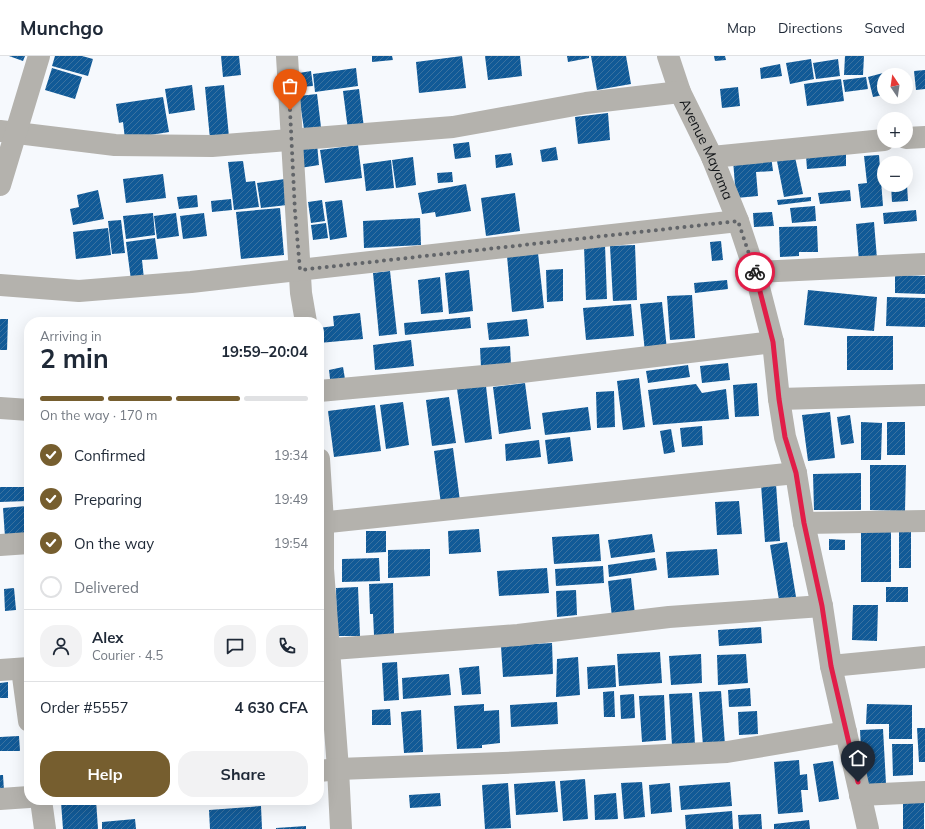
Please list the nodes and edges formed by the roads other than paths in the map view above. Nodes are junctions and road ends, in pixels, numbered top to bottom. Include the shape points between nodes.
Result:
1 (39, 56) edge
2 (287, 56) edge
3 (668, 56) edge
4 (680, 92) junction
5 (8, 132) edge
6 (925, 137) edge
7 (913, 138) edge
8 (291, 140) junction
9 (877, 141) edge
10 (712, 157) junction
11 (0, 185) edge
12 (738, 221) junction
13 (925, 264) edge
14 (300, 270) junction
15 (755, 272) junction
16 (0, 285) edge
17 (305, 317) edge
18 (773, 342) junction
19 (324, 391) edge
20 (925, 395) edge
21 (779, 399) junction
22 (0, 408) edge
23 (24, 410) edge
24 (796, 473) junction
25 (925, 521) edge
26 (324, 523) edge
27 (804, 523) junction
28 (24, 543) edge
29 (0, 545) edge
30 (822, 606) junction
31 (324, 650) edge
32 (925, 657) edge
33 (831, 666) junction
34 (24, 668) edge
35 (0, 670) edge
36 (846, 732) junction
37 (329, 770) edge
38 (925, 792) edge
39 (860, 795) junction
40 (24, 797) edge
41 (0, 799) edge
42 (42, 805) edge
43 (45, 829) edge
44 (341, 829) edge
45 (868, 829) edge

1 - 5 street
2 - 8 street
3 - 4 street, Avenue Mayama
4 - 8 street via 586,103 453,127
4 - 10 street, Avenue Mayama
5 - 8 street via 115,145 212,146
5 - 11 street
6 - 7 street
8 - 14 street
9 - 10 street
10 - 12 street, Avenue Mayama
12 - 14 street
12 - 15 street, Avenue Mayama
13 - 15 street
14 - 16 street via 78,291
14 - 17 street via 300,293
15 - 18 street, Avenue Mayama
18 - 19 street via 506,374
18 - 21 street, Avenue Mayama
20 - 21 street
21 - 24 street, Avenue Mayama via 785,437
22 - 23 street
24 - 26 street
24 - 27 street, Avenue Mayama
25 - 27 street
27 - 30 street, Avenue Mayama
28 - 29 street
30 - 31 street via 669,617 518,635
30 - 33 street, Avenue Mayama
31 - 37 street
32 - 33 street
33 - 36 street, Avenue Mayama
34 - 35 street
36 - 37 street via 727,752
36 - 39 street, Avenue Mayama
37 - 44 street
38 - 39 street
39 - 45 street, Avenue Mayama
40 - 41 street
42 - 43 street

